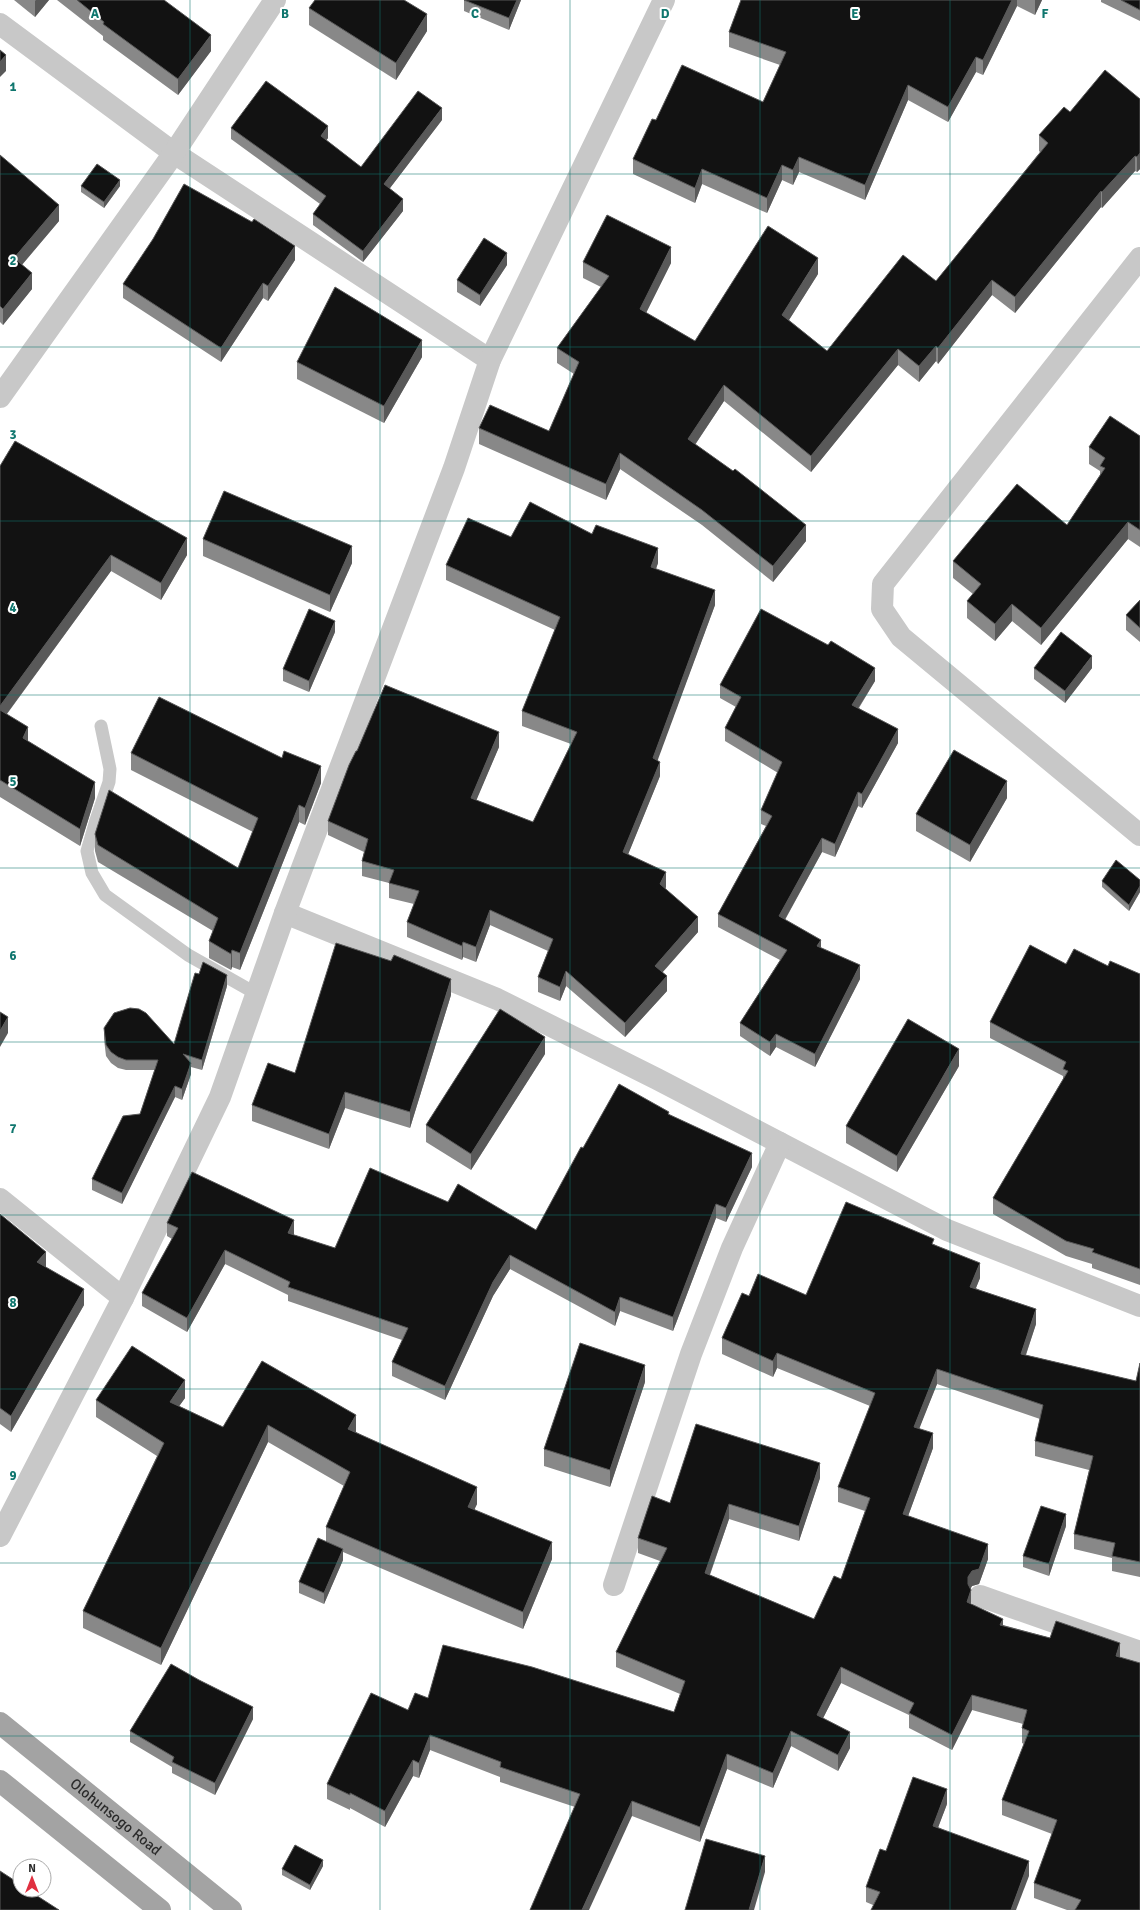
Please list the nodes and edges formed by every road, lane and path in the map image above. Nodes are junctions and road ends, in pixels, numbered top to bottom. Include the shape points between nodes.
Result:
1 (274, 0) edge
2 (664, 0) edge
3 (0, 24) edge
4 (174, 153) junction
5 (1140, 258) edge
6 (490, 360) junction
7 (0, 397) edge
8 (101, 726) dead end
9 (1140, 835) edge
10 (285, 913) junction
11 (257, 994) junction
12 (780, 1143) junction
13 (0, 1199) edge
14 (123, 1298) junction
15 (1140, 1306) edge
16 (0, 1536) edge
17 (614, 1585) dead end
18 (980, 1596) dead end
19 (1140, 1652) edge
20 (0, 1723) edge
21 (0, 1780) edge
22 (160, 1910) edge
23 (231, 1910) edge

1 - 4 street
2 - 6 street
3 - 4 street
4 - 6 street
4 - 7 street
5 - 9 street via 883,584 882,609 901,637
6 - 10 street via 454,468
8 - 11 lane via 110,768 109,782 88,851 92,873 105,895 182,951
10 - 11 street
10 - 12 street via 498,999
11 - 14 street via 220,1097
12 - 15 street via 947,1230
12 - 17 street via 732,1248 691,1354
13 - 14 street
14 - 16 street
18 - 19 street
20 - 23 main road, Olohunsogo Road
21 - 22 main road

